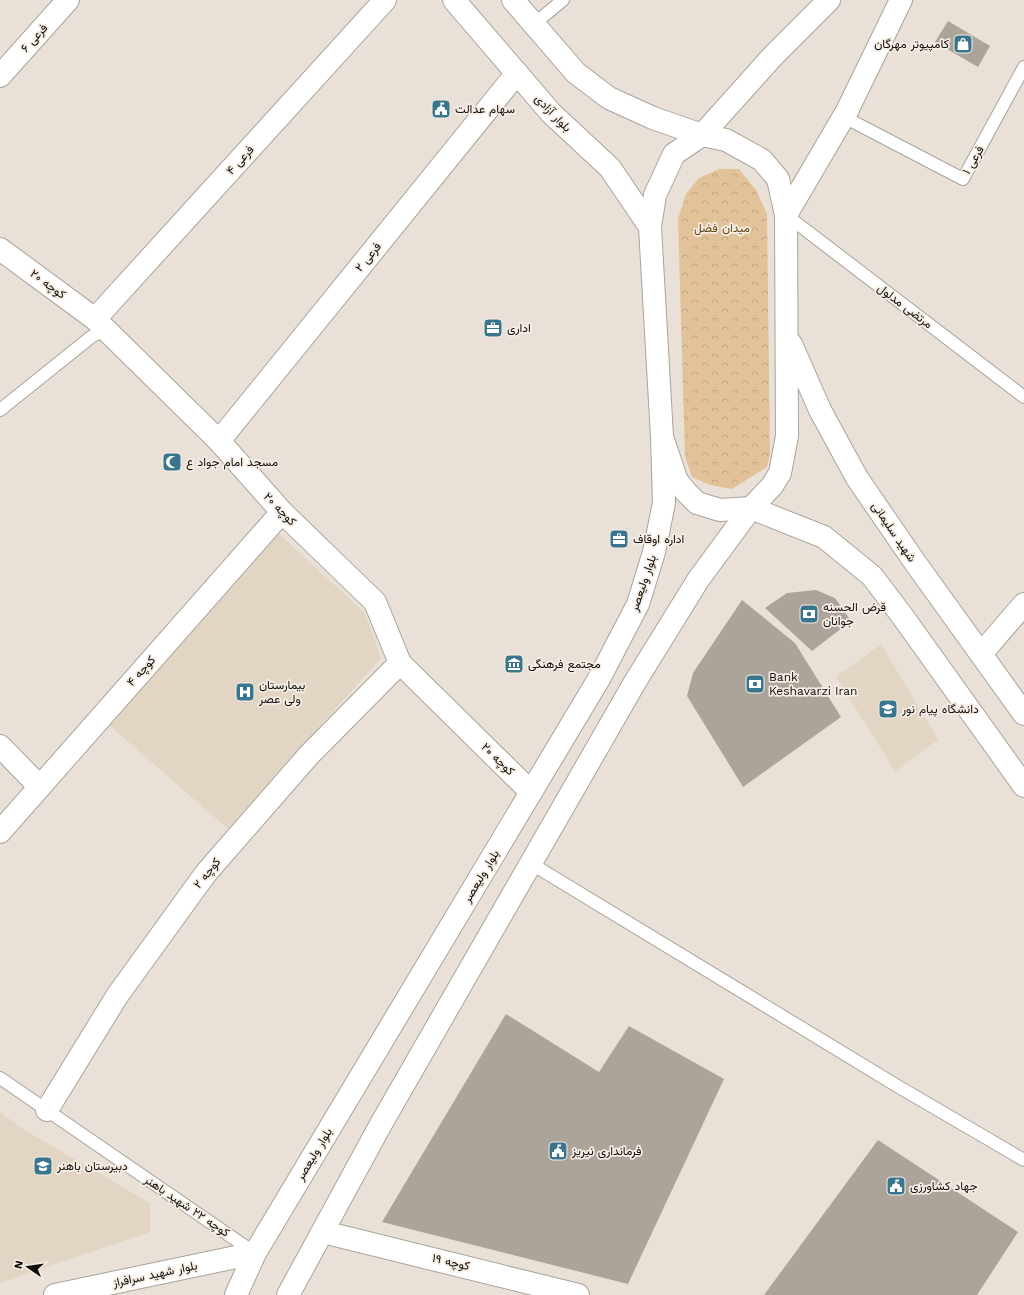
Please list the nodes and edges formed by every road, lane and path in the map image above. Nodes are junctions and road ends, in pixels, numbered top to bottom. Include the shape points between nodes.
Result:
1 (68, 0) edge
2 (385, 0) edge
3 (454, 0) edge
4 (513, 0) edge
5 (562, 0) edge
6 (829, 0) edge
7 (901, 0) edge
8 (534, 24) junction
9 (1024, 67) edge
10 (517, 73) junction
11 (0, 76) edge
12 (844, 117) junction
13 (702, 135) junction
14 (786, 215) junction
15 (650, 228) junction
16 (0, 249) edge
17 (100, 324) junction
18 (787, 336) junction
19 (1024, 397) edge
20 (0, 410) edge
21 (662, 437) junction
22 (219, 441) junction
23 (751, 508) junction
24 (282, 512) junction
25 (1024, 604) edge
26 (981, 654) junction
27 (400, 663) junction
28 (1024, 714) edge
29 (0, 746) edge
30 (39, 786) junction
31 (1024, 786) edge
32 (531, 792) junction
33 (0, 832) edge
34 (530, 864) junction
35 (0, 1078) edge
36 (47, 1110) junction
37 (1024, 1160) edge
38 (323, 1232) junction
39 (255, 1253) junction
40 (55, 1295) edge
41 (236, 1295) edge
42 (288, 1295) edge
43 (578, 1295) edge

1 - 11 main road, فرعی ۶
2 - 17 main road, فرعی ۴
3 - 10 main road, بلوار آزادی
4 - 8 main road
5 - 8 lane
6 - 13 main road via 773,56
7 - 12 main road
8 - 13 main road via 576,73 609,98 653,118
9 - 12 lane, فرعی ۱ via 963,179
10 - 15 main road, بلوار آزادی via 551,113 610,168
10 - 22 main road, فرعی ۲
12 - 14 main road
13 - 14 main road via 726,140 762,160 778,179
13 - 15 main road via 674,154 655,195
14 - 18 main road
14 - 19 lane, مرتضی مدلول
15 - 21 main road
16 - 17 main road, کوچه ۲۰
17 - 20 lane via 91,337
17 - 22 main road, کوچه ۲۰
18 - 23 main road via 788,436 783,461 780,473 772,486
18 - 26 main road, شهید سلیمانی via 820,410 857,478
21 - 23 main road via 677,481 697,502 720,510
21 - 32 main road, بلوار ولیعصر via 664,503 654,552 638,604 600,677
22 - 24 main road, کوچه ۲۰
23 - 31 main road via 824,537 872,576
23 - 34 main road via 694,586 635,682
24 - 27 main road, کوچه ۲۰ via 375,602
24 - 30 main road, کوچه ۴
25 - 26 main road
26 - 28 main road, شهید سلیمانی
27 - 32 main road, کوچه ۲۰
27 - 36 main road, کوچه ۲ via 309,755 206,873 117,996
29 - 30 main road
30 - 33 main road, کوچه ۴
32 - 39 main road, بلوار ولیعصر
34 - 37 lane
34 - 38 main road via 381,1124
35 - 36 lane, کوچه ۲۲ شهید باهنر
36 - 39 lane, کوچه ۲۲ شهید باهنر
38 - 42 main road
38 - 43 main road, کوچه ۱۹
39 - 40 main road, بلوار شهید سرافراز
39 - 41 main road, بلوار ولیعصر

